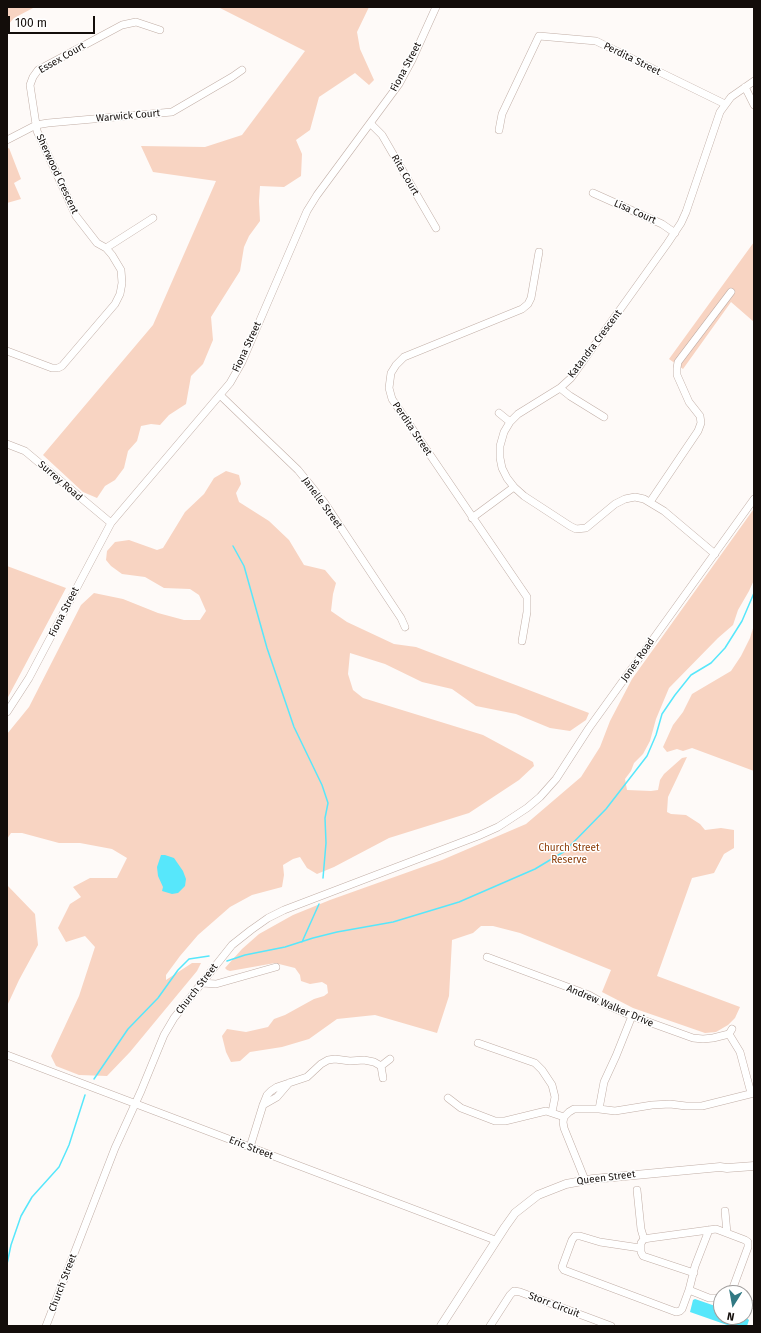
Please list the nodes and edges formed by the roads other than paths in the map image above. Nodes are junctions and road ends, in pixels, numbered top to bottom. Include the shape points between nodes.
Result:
1 (436, 7) edge
2 (160, 30) dead end
3 (242, 70) dead end
4 (754, 81) edge
5 (745, 87) junction
6 (725, 104) junction
7 (754, 105) edge
8 (371, 124) junction
9 (36, 125) junction
10 (499, 130) dead end
11 (7, 140) edge
12 (593, 193) dead end
13 (152, 218) dead end
14 (436, 228) dead end
15 (675, 233) junction
16 (106, 248) junction
17 (539, 252) dead end
18 (731, 292) dead end
19 (7, 351) edge
20 (560, 388) junction
21 (220, 395) junction
22 (499, 413) dead end
23 (604, 417) dead end
24 (510, 422) junction
25 (7, 444) edge
26 (514, 487) junction
27 (754, 499) edge
28 (650, 502) junction
29 (472, 518) junction
30 (111, 524) junction
31 (715, 554) junction
32 (405, 627) dead end
33 (522, 641) dead end
34 (7, 712) edge
35 (516, 816) joint
36 (487, 957) dead end
37 (276, 967) dead end
38 (202, 983) junction
39 (632, 1016) junction
40 (478, 1043) dead end
41 (7, 1056) edge
42 (390, 1059) dead end
43 (381, 1066) junction
44 (383, 1078) dead end
45 (752, 1093) edge
46 (448, 1098) dead end
47 (135, 1104) junction
48 (599, 1109) junction
49 (552, 1112) junction
50 (564, 1117) junction
51 (250, 1147) junction
52 (754, 1161) edge
53 (754, 1166) edge
54 (720, 1167) junction
55 (585, 1180) junction
56 (637, 1190) dead end
57 (725, 1211) dead end
58 (709, 1230) junction
59 (727, 1232) junction
60 (644, 1239) junction
61 (496, 1240) junction
62 (640, 1248) junction
63 (694, 1273) junction
64 (734, 1285) edge
65 (689, 1290) junction
66 (713, 1298) edge
67 (46, 1326) edge
68 (441, 1326) edge
69 (490, 1326) edge
70 (610, 1326) edge

1 - 8 street, Fiona Street via 406,72
2 - 9 street, Essex Court via 136,22 122,25 38,70 30,85
3 - 9 street, Warwick Court via 172,112
4 - 5 street, Katandra Crescent
5 - 6 street, Katandra Crescent
5 - 7 street
6 - 10 street, Perdita Street via 596,41 539,36 502,114
6 - 15 street, Katandra Crescent via 716,121 686,212
8 - 14 street, Rita Court via 382,135
8 - 21 street, Fiona Street via 307,211 242,362
9 - 11 street, Warwick Court
9 - 16 street, Sherwood Crescent via 36,131 76,216 98,243
12 - 15 street, Lisa Court via 662,224
13 - 16 street
15 - 20 street, Katandra Crescent via 579,368
16 - 19 street, Sherwood Crescent via 120,270 120,294 116,304 62,366 52,368
17 - 29 street, Perdita Street via 530,298 522,309 404,357 396,364 391,374 389,388 392,399
18 - 28 street via 678,362 677,375 689,402 700,416 700,423 698,431
20 - 23 street
20 - 24 street, Katandra Crescent via 518,414
21 - 30 street, Fiona Street
21 - 32 street, Janelle Street via 298,470 324,502
22 - 24 street
24 - 26 street, Katandra Crescent via 500,446 500,458 502,468
25 - 30 street, Surrey Road via 25,452
26 - 28 street, Katandra Crescent via 576,529 590,526 615,504 625,499 635,497
26 - 29 street
27 - 31 street, Jones Road
28 - 31 street, Katandra Crescent
29 - 33 street, Perdita Street via 527,597
30 - 34 street, Fiona Street via 29,678
31 - 35 street, Jones Road via 589,728 556,779 540,797
35 - 38 street, Church Street via 478,836 303,902 268,918 232,945
36 - 39 street, Andrew Walker Drive via 589,995
37 - 38 street via 216,984
38 - 47 street, Church Street via 164,1035
39 - 45 street, Andrew Walker Drive via 693,1038 703,1039 730,1031 740,1052
39 - 48 street via 604,1082
40 - 49 street via 535,1063 552,1085 555,1097
41 - 47 street, Eric Street
42 - 43 street
43 - 44 street
43 - 51 street via 364,1060 328,1060 307,1077 290,1083 277,1097 263,1105
45 - 48 street via 702,1106 670,1104 615,1111
46 - 49 street via 461,1108 500,1122
47 - 51 street, Eric Street
47 - 67 street, Church Street via 115,1148
48 - 50 street via 574,1109
49 - 50 street
50 - 55 street via 564,1128
51 - 61 street, Eric Street
52 - 54 main road, Queen Street
53 - 54 main road, Queen Street
54 - 55 main road, Queen Street
55 - 61 main road, Queen Street via 560,1186 526,1203 515,1213
56 - 60 street
57 - 59 street
58 - 59 street
58 - 60 street
58 - 63 street
59 - 64 street via 748,1242
60 - 62 street
61 - 68 main road, Queen Street
62 - 63 street via 643,1256
62 - 65 street via 575,1236 562,1267 564,1270 676,1312 682,1309
63 - 65 street
65 - 66 street
69 - 70 street, Storr Circuit via 514,1291

